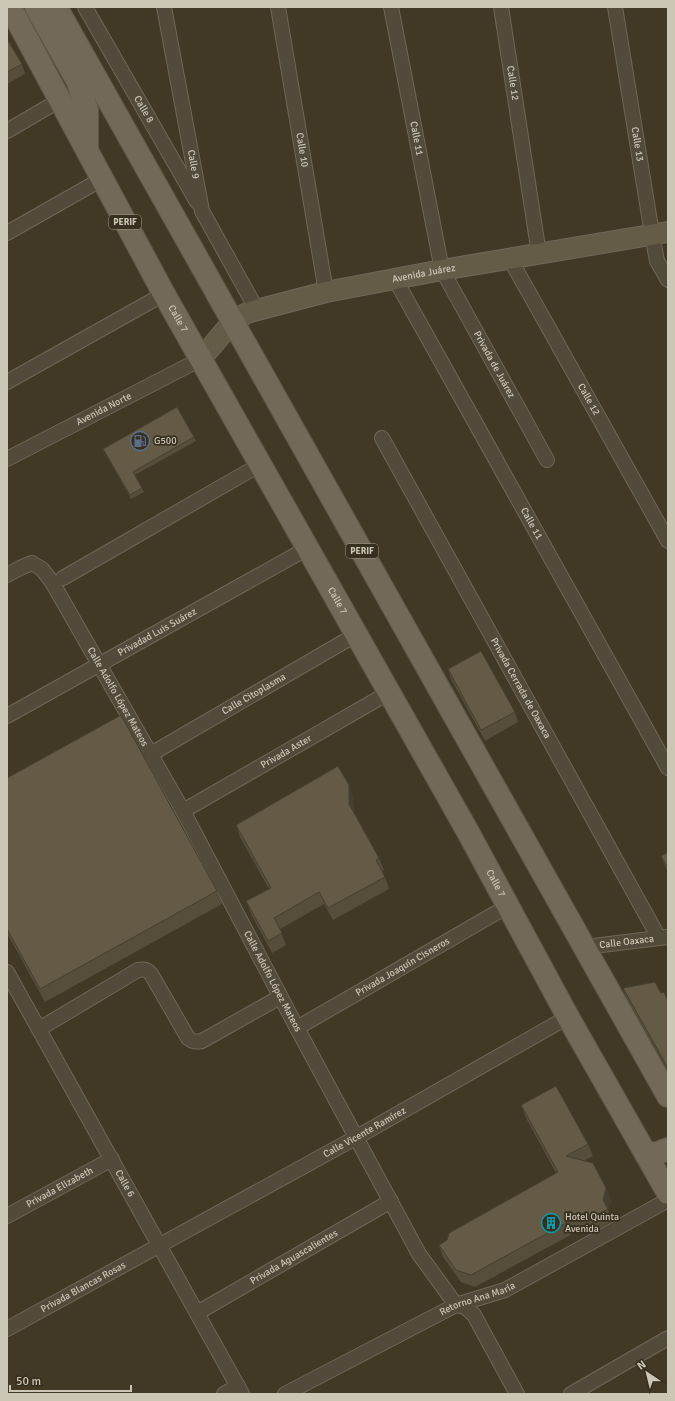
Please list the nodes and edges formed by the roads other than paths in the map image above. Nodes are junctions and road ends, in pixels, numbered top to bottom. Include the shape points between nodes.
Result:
1 (10, 7) edge
2 (36, 7) edge
3 (56, 7) edge
4 (85, 7) edge
5 (164, 7) edge
6 (278, 7) edge
7 (391, 7) edge
8 (501, 7) edge
9 (615, 7) edge
10 (60, 100) junction
11 (7, 131) edge
12 (87, 150) junction
13 (102, 178) junction
14 (202, 211) junction
15 (7, 233) edge
16 (660, 233) edge
17 (539, 254) junction
18 (510, 259) junction
19 (442, 270) junction
20 (395, 279) junction
21 (668, 280) edge
22 (326, 292) junction
23 (164, 294) junction
24 (257, 310) junction
25 (233, 321) junction
26 (201, 359) junction
27 (7, 382) edge
28 (382, 438) dead end
29 (7, 459) edge
30 (547, 460) dead end
31 (261, 464) junction
32 (668, 541) edge
33 (308, 548) junction
34 (7, 575) edge
35 (63, 578) dead end
36 (357, 634) junction
37 (100, 665) junction
38 (390, 692) junction
39 (7, 716) edge
40 (150, 754) junction
41 (668, 768) edge
42 (184, 811) junction
43 (508, 906) junction
44 (664, 937) edge
45 (584, 947) junction
46 (7, 972) edge
47 (280, 997) junction
48 (568, 1017) junction
49 (297, 1028) junction
50 (39, 1029) junction
51 (668, 1096) edge
52 (357, 1137) junction
53 (668, 1149) edge
54 (646, 1154) junction
55 (112, 1159) junction
56 (668, 1193) edge
57 (668, 1200) edge
58 (391, 1201) junction
59 (7, 1216) edge
60 (160, 1246) junction
61 (456, 1305) junction
62 (197, 1313) junction
63 (7, 1329) edge
64 (668, 1338) edge
65 (240, 1390) edge
66 (224, 1394) edge
67 (285, 1394) edge
68 (517, 1394) edge
69 (571, 1394) edge

1 - 10 main road, Calle 7 / PERIF
2 - 12 main road via 77,80 87,110
3 - 25 main road, PERIF
4 - 14 street, Calle 8
5 - 14 street, Calle 9
6 - 22 street, Calle 10
7 - 19 street, Calle 11
8 - 17 street, Calle 12
9 - 16 street, Calle 13
10 - 11 street
10 - 12 main road, Calle 7 / PERIF
12 - 13 main road, Calle 7 / PERIF
13 - 15 street
13 - 23 main road, Calle 7 / PERIF
14 - 24 street, Calle 9
16 - 17 street, Avenida Juárez
16 - 21 street, Calle 13 via 657,261
17 - 18 street, Avenida Juárez
18 - 19 street, Avenida Juárez
18 - 32 street, Calle 12
19 - 20 street, Avenida Juárez
19 - 30 street, Privada de Juárez
20 - 22 street, Avenida Juárez
20 - 41 street, Calle 11
22 - 24 street, Avenida Juárez
23 - 26 main road, Calle 7 / PERIF
23 - 27 street
24 - 25 street, Avenida Juárez
25 - 26 street, Avenida Juárez
25 - 45 main road, PERIF
26 - 29 street, Avenida Norte
26 - 31 main road, Calle 7 / PERIF
28 - 44 street, Privada Cerrada de Oaxaca
31 - 33 main road, Calle 7 / PERIF
31 - 35 street
33 - 36 main road, Calle 7 / PERIF
33 - 37 street, Privadad Luis Suárez
34 - 37 street, Calle Adolfo López Mateos via 32,563 42,569
36 - 38 main road, Calle 7 / PERIF
36 - 40 street, Calle Citoplasma
37 - 39 street, Privadad Luis Suárez
37 - 40 street, Calle Adolfo López Mateos
38 - 42 street, Privada Aster
38 - 43 main road, Calle 7 / PERIF
40 - 42 street, Calle Adolfo López Mateos
42 - 47 street, Calle Adolfo López Mateos
43 - 48 main road, Calle 7 / PERIF
43 - 49 street, Privada Joaquín Cisneros
44 - 45 street, Calle Oaxaca
45 - 51 main road, PERIF
46 - 50 street, Calle 6
47 - 49 street, Calle Adolfo López Mateos
47 - 50 street via 202,1041 192,1041 151,974 143,969
48 - 52 street, Calle Vicente Ramírez
48 - 54 main road, Calle 7 / PERIF
49 - 52 street, Calle Adolfo López Mateos
50 - 55 street, Calle 6
52 - 58 street, Calle Adolfo López Mateos
52 - 60 street, Calle Vicente Ramírez
53 - 54 main road
54 - 56 main road, Calle 7 / PERIF
55 - 59 street, Privada Elizabeth
55 - 60 street, Calle 6
57 - 61 street, Retorno Ana María via 504,1290
58 - 61 street, Calle Adolfo López Mateos via 420,1254
58 - 62 street, Privada Aguascalientes
60 - 62 street, Calle 6
60 - 63 street, Privada Blancas Rosas
61 - 67 street, Retorno Ana María
61 - 68 street, Calle Adolfo López Mateos via 465,1307 474,1315
62 - 65 street, Calle 6
64 - 69 street
65 - 66 street

